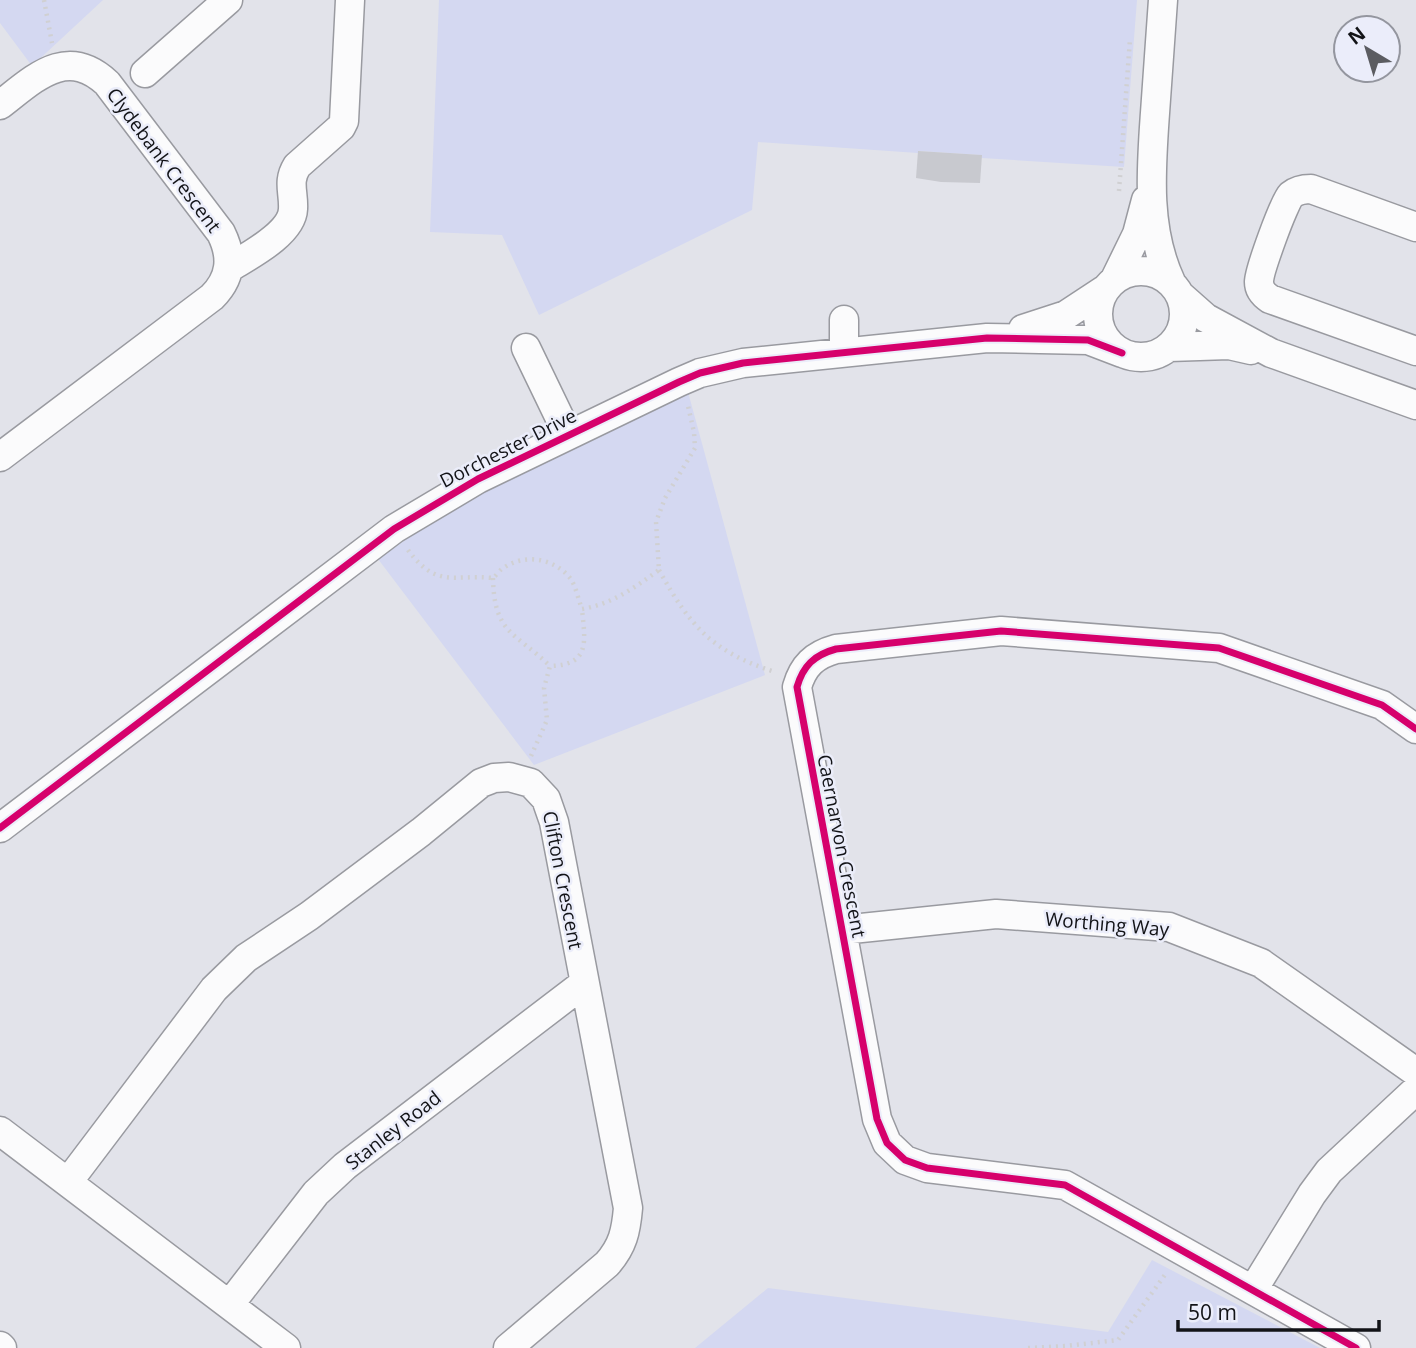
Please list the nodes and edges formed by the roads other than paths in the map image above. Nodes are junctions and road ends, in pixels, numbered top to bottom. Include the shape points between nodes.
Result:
1 (228, 0) edge
2 (350, 0) edge
3 (1163, 0) edge
4 (145, 74) dead end
5 (0, 105) edge
6 (1151, 178) junction
7 (1416, 227) edge
8 (229, 268) junction
9 (1110, 284) junction
10 (1176, 288) junction
11 (844, 320) dead end
12 (987, 338) junction
13 (1169, 347) junction
14 (526, 348) dead end
15 (1416, 351) edge
16 (844, 352) junction
17 (1122, 354) junction
18 (1271, 354) junction
19 (1416, 405) edge
20 (568, 435) junction
21 (0, 457) edge
22 (1416, 729) edge
23 (0, 828) edge
24 (842, 930) junction
25 (583, 984) junction
26 (1416, 1072) edge
27 (1416, 1090) edge
28 (0, 1131) edge
29 (68, 1182) junction
30 (1253, 1290) junction
31 (230, 1304) junction
32 (286, 1348) edge
33 (508, 1348) edge
34 (1356, 1348) edge

1 - 4 street
2 - 8 street via 344,121 292,174 293,207 288,226
3 - 6 street
5 - 8 street, Clydebank Crescent via 58,68 87,69 107,83 221,233
6 - 9 street via 1137,234
6 - 10 street via 1162,263
7 - 15 street via 1311,189 1299,190 1284,205 1259,282 1270,299
8 - 21 street via 212,297
9 - 10 street via 1134,271 1154,272
9 - 12 street, Dorchester Drive via 1066,315
9 - 17 street via 1098,307 1098,326 1107,342
10 - 13 street via 1185,313 1181,332
10 - 18 street via 1206,318
11 - 16 street
12 - 16 street, Dorchester Drive
12 - 17 street, Dorchester Drive via 1088,340
13 - 17 street via 1155,356
13 - 18 street via 1229,345
14 - 20 street
16 - 20 street, Dorchester Drive via 743,363 700,373
18 - 19 street
20 - 23 street, Dorchester Drive via 478,479 394,529
22 - 24 street, Caernarvon Crescent via 1382,705 1219,648 1002,631 836,649 814,658 802,672 797,695
24 - 26 street, Worthing Way via 996,914 1169,927 1261,963
24 - 30 street, Caernarvon Crescent via 877,1119 895,1153 927,1168 1065,1185
25 - 29 street, Clifton Crescent via 546,799 531,783 494,778 481,783 329,902 246,957 214,989
25 - 31 street, Stanley Road via 345,1166 316,1193
25 - 33 street, Clifton Crescent via 628,1208 625,1236 607,1264
27 - 30 street via 1329,1171
28 - 29 street
29 - 31 street
30 - 34 street, Caernarvon Crescent
31 - 32 street

